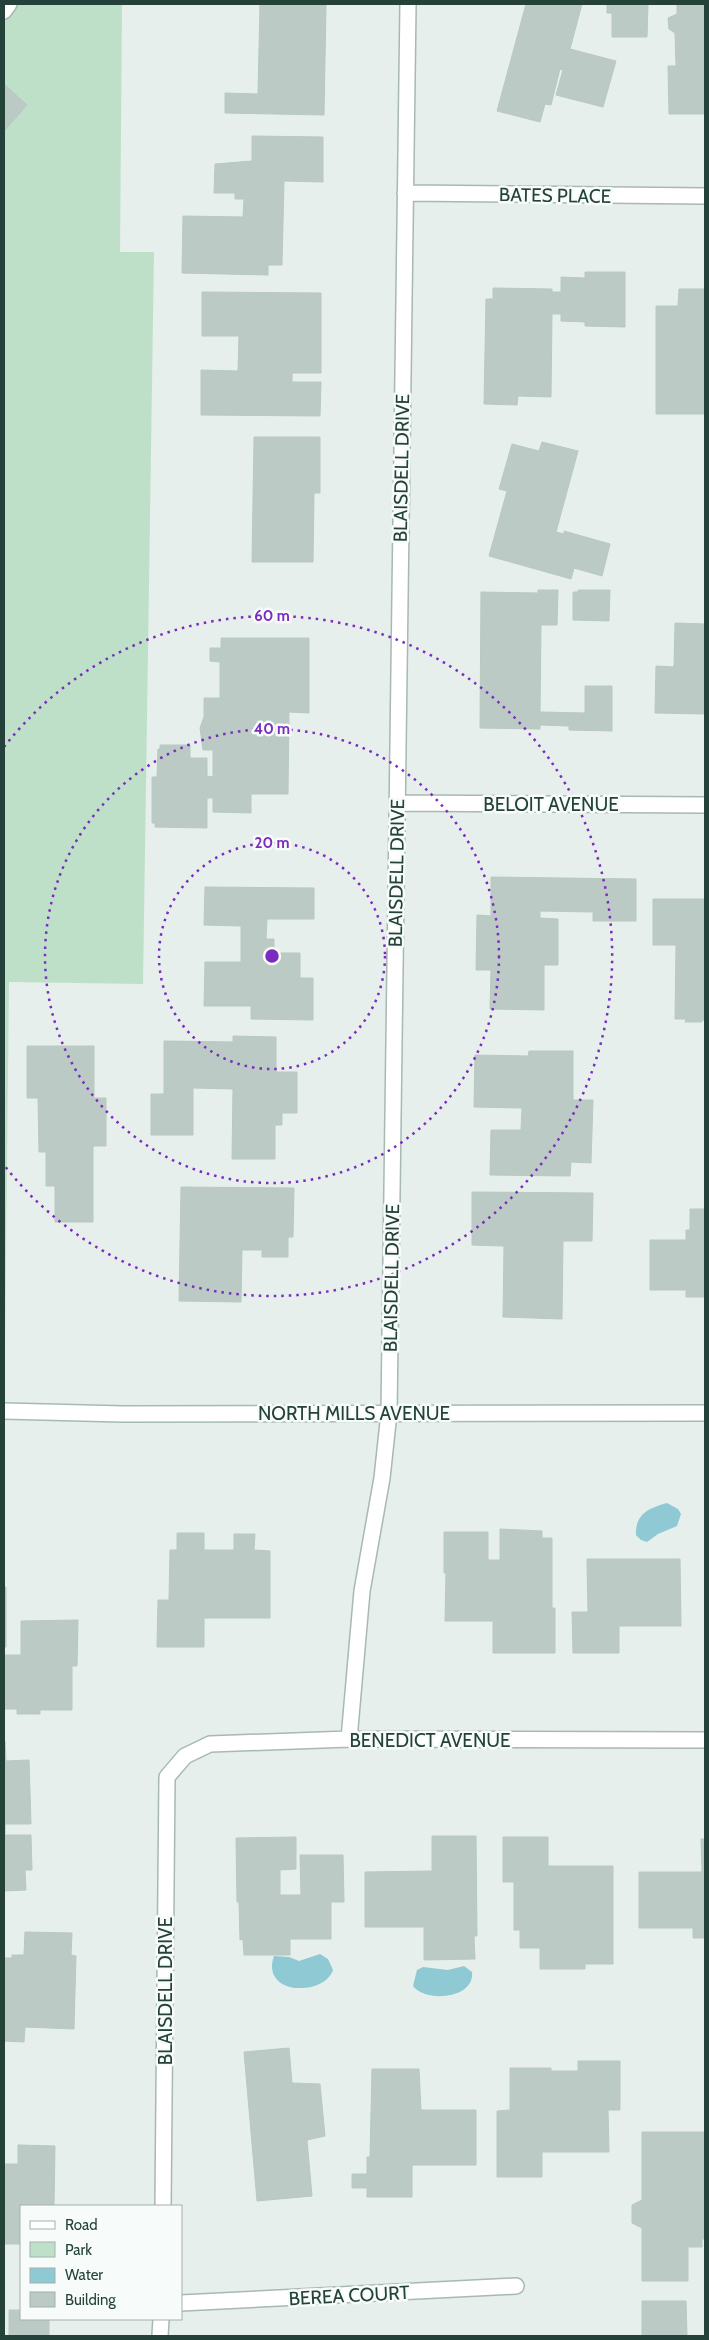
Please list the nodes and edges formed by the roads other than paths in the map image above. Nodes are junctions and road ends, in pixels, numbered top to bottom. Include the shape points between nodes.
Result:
1 (9, 4) edge
2 (408, 4) edge
3 (4, 11) edge
4 (405, 193) junction
5 (705, 196) edge
6 (397, 803) junction
7 (705, 805) edge
8 (4, 1411) edge
9 (389, 1413) junction
10 (705, 1413) edge
11 (349, 1740) junction
12 (705, 1740) edge
13 (166, 1777) joint
14 (164, 2205) edge
15 (516, 2286) dead end
16 (182, 2303) edge
17 (161, 2320) edge
18 (160, 2336) edge

1 - 3 street
2 - 4 street, BLAISDELL DRIVE
4 - 5 street, BATES PLACE
4 - 6 street, BLAISDELL DRIVE
6 - 7 street, BELOIT AVENUE
6 - 9 street, BLAISDELL DRIVE
8 - 9 street, NORTH MILLS AVENUE
9 - 10 street, NORTH MILLS AVENUE
9 - 11 street, BLAISDELL DRIVE via 382,1478 362,1591
11 - 12 street, BENEDICT AVENUE
11 - 13 street, BENEDICT AVENUE via 210,1744 185,1756
13 - 14 street, BLAISDELL DRIVE
15 - 16 street, BEREA COURT
17 - 18 street

